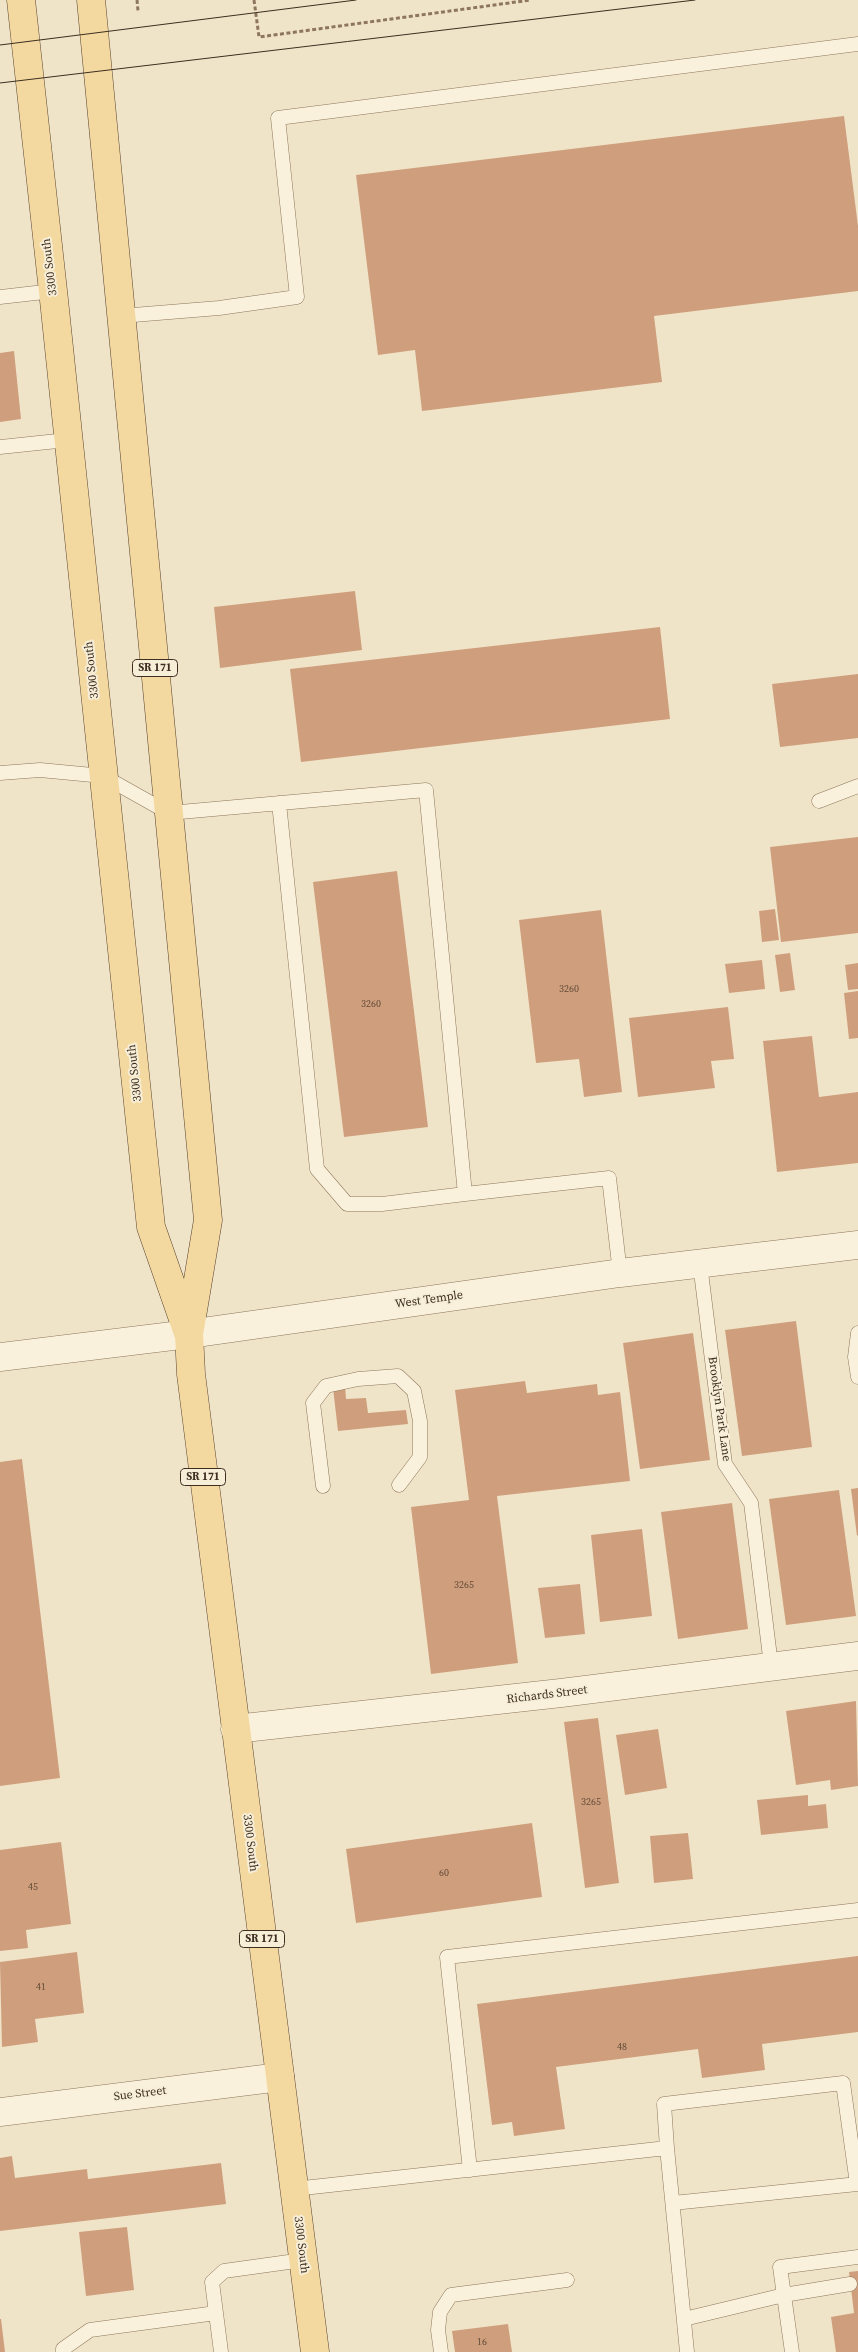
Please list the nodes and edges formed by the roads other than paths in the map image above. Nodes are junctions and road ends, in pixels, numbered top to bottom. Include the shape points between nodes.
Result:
1 (20, 0) edge
2 (91, 0) edge
3 (858, 44) edge
4 (52, 291) junction
5 (0, 297) edge
6 (121, 316) junction
7 (67, 440) junction
8 (0, 447) edge
9 (0, 773) edge
10 (104, 776) junction
11 (858, 786) edge
12 (819, 801) dead end
13 (279, 804) junction
14 (169, 813) junction
15 (465, 1194) junction
16 (858, 1245) edge
17 (700, 1264) junction
18 (620, 1273) junction
19 (858, 1333) edge
20 (189, 1334) junction
21 (0, 1357) edge
22 (858, 1377) edge
23 (399, 1485) dead end
24 (323, 1486) dead end
25 (858, 1656) edge
26 (771, 1666) junction
27 (235, 1729) junction
28 (858, 1910) edge
29 (280, 2077) junction
30 (0, 2112) edge
31 (667, 2148) junction
32 (470, 2170) junction
33 (857, 2184) edge
34 (294, 2189) junction
35 (672, 2203) junction
36 (858, 2257) edge
37 (303, 2260) junction
38 (566, 2280) dead end
39 (850, 2284) dead end
40 (784, 2295) junction
41 (216, 2314) junction
42 (684, 2319) junction
43 (63, 2352) edge
44 (221, 2352) edge
45 (315, 2352) edge
46 (441, 2352) edge
47 (687, 2352) edge
48 (792, 2352) edge

1 - 4 main road, 3300 South / SR 171
2 - 6 main road, 3300 South / SR 171
3 - 6 lane via 278,118 297,297 219,308
4 - 5 lane
4 - 7 main road, 3300 South / SR 171
6 - 14 main road, 3300 South / SR 171
7 - 8 lane
7 - 10 main road, 3300 South / SR 171
9 - 10 lane via 40,770
10 - 14 lane
10 - 20 main road, 3300 South / SR 171 via 151,1227
11 - 12 lane
13 - 14 lane
13 - 15 lane via 317,1168 348,1204 382,1204
13 - 15 lane via 426,790
14 - 20 main road, 3300 South / SR 171 via 208,1220
15 - 18 lane via 609,1178
16 - 17 street, West Temple
17 - 18 street, West Temple
17 - 26 lane, Brooklyn Park Lane via 725,1464 751,1503
18 - 20 street, West Temple
19 - 22 lane via 855,1358
20 - 21 street, West Temple
20 - 27 main road, 3300 South / SR 171 via 191,1374
23 - 24 lane via 420,1457 420,1421 414,1391 398,1376 358,1378 326,1386 313,1403
25 - 26 street, Richards Street
26 - 27 street, Richards Street
27 - 29 main road, 3300 South / SR 171
28 - 32 lane via 447,1957
29 - 30 street, Sue Street
29 - 34 main road, 3300 South / SR 171
31 - 32 lane
31 - 33 lane via 664,2104 843,2083
31 - 35 lane
32 - 34 lane
33 - 35 lane
34 - 37 main road, 3300 South / SR 171
35 - 42 lane
36 - 40 lane via 780,2267
37 - 41 lane via 224,2271 212,2282
37 - 45 main road, 3300 South / SR 171
38 - 46 lane via 451,2296 440,2312
39 - 40 lane
40 - 42 lane
40 - 48 lane
41 - 43 lane via 90,2330
41 - 44 lane
42 - 47 lane

